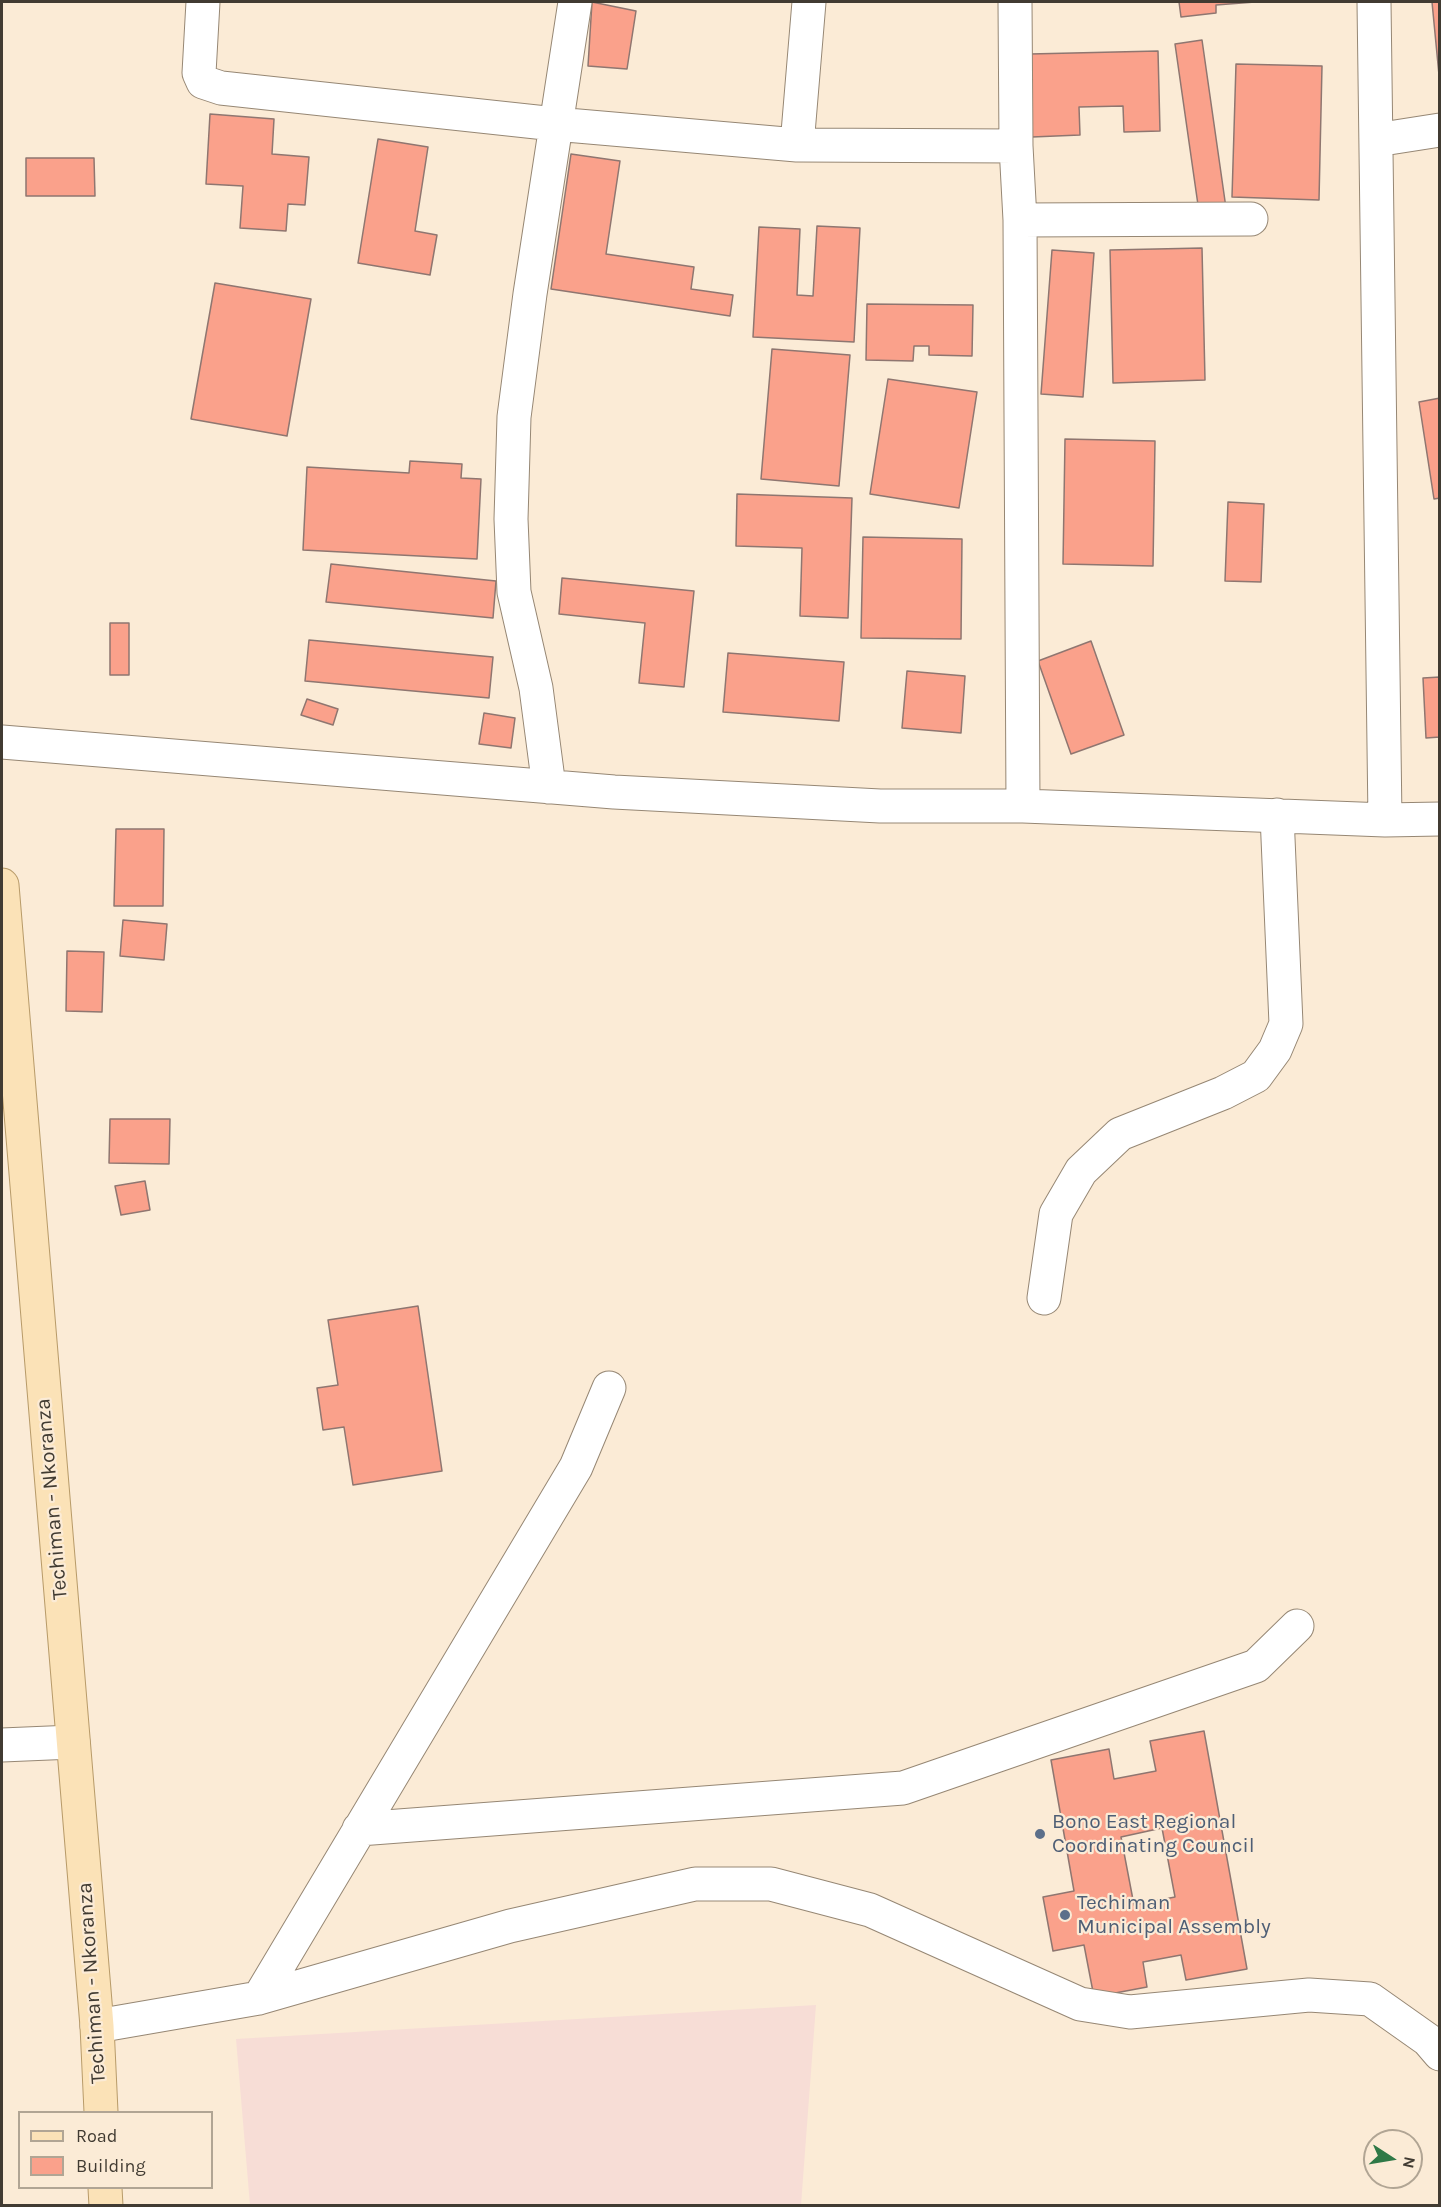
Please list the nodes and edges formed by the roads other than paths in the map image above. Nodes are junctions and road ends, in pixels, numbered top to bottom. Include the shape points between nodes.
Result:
1 (203, 2) edge
2 (575, 2) edge
3 (809, 2) edge
4 (1015, 2) edge
5 (1374, 2) edge
6 (555, 124) junction
7 (1440, 130) edge
8 (1376, 140) junction
9 (797, 145) junction
10 (1016, 146) junction
11 (1251, 219) dead end
12 (1020, 220) junction
13 (2, 742) edge
14 (549, 787) junction
15 (1023, 806) junction
16 (1277, 815) junction
17 (1440, 819) edge
18 (1385, 820) junction
19 (2, 885) edge
20 (8, 1057) edge
21 (1044, 1298) dead end
22 (609, 1388) dead end
23 (1297, 1626) dead end
24 (73, 1742) junction
25 (2, 1745) edge
26 (359, 1829) junction
27 (259, 1998) junction
28 (96, 2026) junction
29 (1440, 2054) edge
30 (101, 2111) edge
31 (105, 2189) edge
32 (106, 2205) edge

1 - 6 street via 199,73 210,86
2 - 6 street
3 - 9 street
4 - 10 street
5 - 8 street
6 - 9 street
6 - 14 street via 514,417 511,519 514,592 536,688
7 - 8 street
8 - 18 street
9 - 10 street
10 - 12 street
11 - 12 street
12 - 15 street
13 - 14 street
14 - 15 street via 880,806
15 - 16 street
16 - 18 street
16 - 21 street via 1286,1024 1275,1050 1256,1076 1223,1094 1120,1134 1081,1171 1056,1214
17 - 18 street
19 - 20 main road, Techiman - Nkoranza
20 - 24 main road, Techiman - Nkoranza
22 - 26 street via 576,1467
23 - 26 street via 1256,1666 903,1788
24 - 25 street
24 - 28 main road, Techiman - Nkoranza
26 - 27 street
27 - 28 street
27 - 29 street via 510,1926 695,1884 771,1884 870,1910 1080,2004 1130,2012 1309,1995 1370,1999 1428,2040
28 - 30 main road, Techiman - Nkoranza
31 - 32 main road

